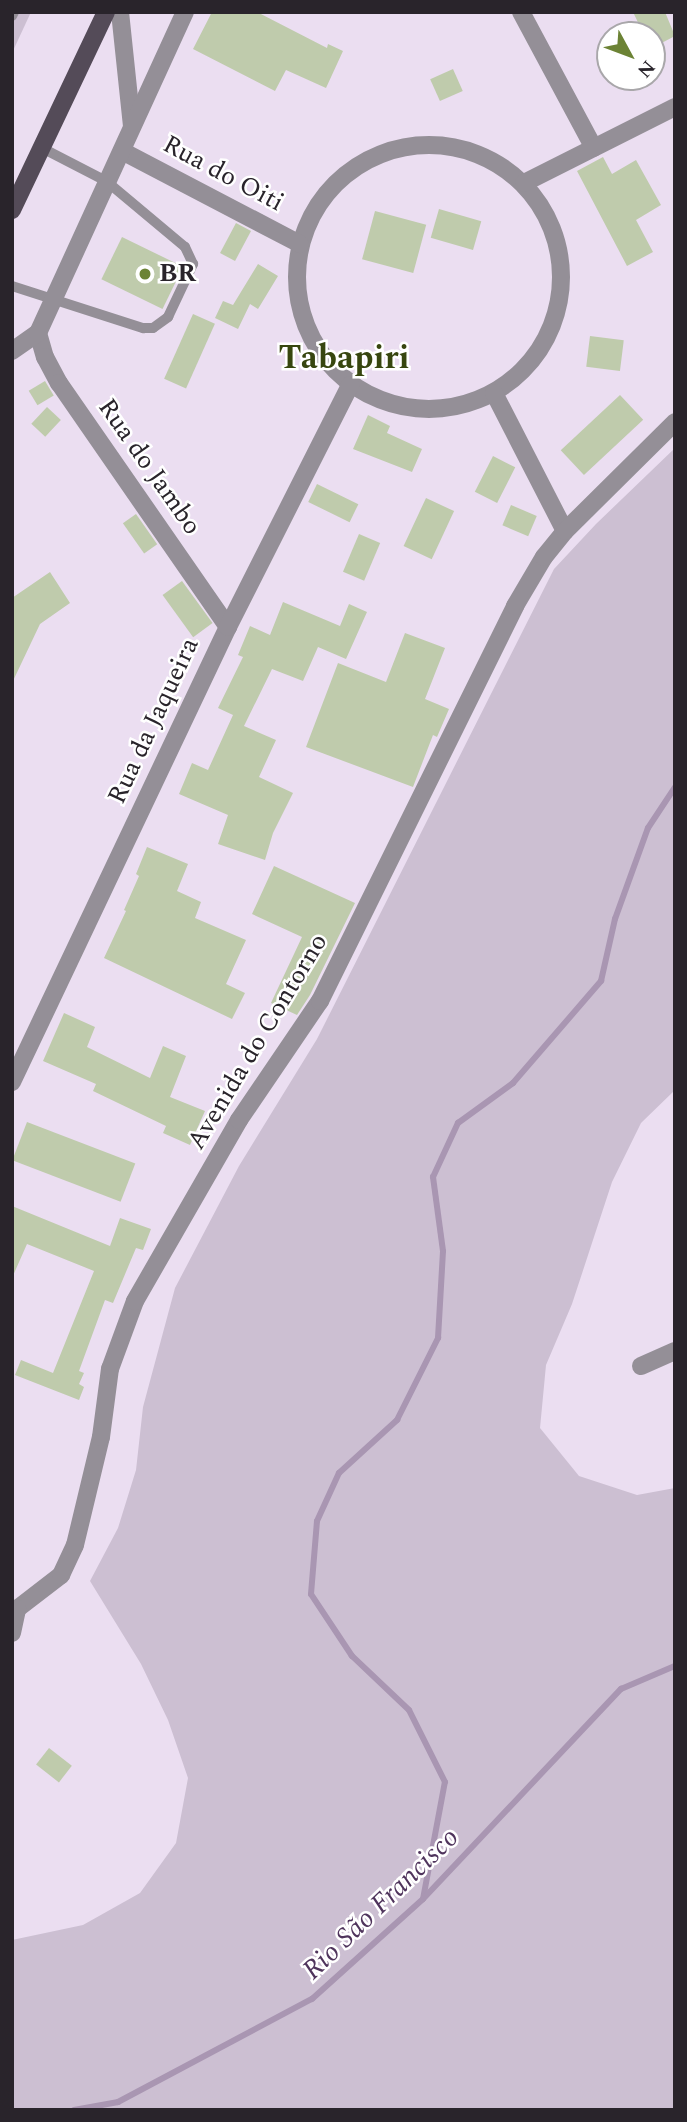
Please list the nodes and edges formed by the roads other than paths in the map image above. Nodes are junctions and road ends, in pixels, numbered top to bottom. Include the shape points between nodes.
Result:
1 (106, 12) edge
2 (120, 12) edge
3 (185, 12) edge
4 (521, 12) edge
5 (675, 107) edge
6 (132, 126) junction
7 (42, 148) junction
8 (594, 148) junction
9 (122, 151) junction
10 (106, 181) junction
11 (524, 183) junction
12 (12, 210) edge
13 (300, 244) junction
14 (12, 286) edge
15 (51, 300) junction
16 (38, 333) junction
17 (12, 351) edge
18 (350, 385) junction
19 (494, 393) junction
20 (675, 422) edge
21 (565, 530) junction
22 (228, 627) junction
23 (12, 1082) edge
24 (675, 1352) edge
25 (641, 1366) dead end
26 (15, 1608) edge
27 (12, 1633) edge

1 - 7 main road
2 - 6 street
3 - 6 street
4 - 8 street
5 - 8 street
6 - 9 street
7 - 10 lane
7 - 12 main road
8 - 11 street
9 - 10 street
9 - 13 street, Rua do Oiti
10 - 15 street
10 - 15 lane via 185,247 193,264 168,317 153,328
11 - 13 street via 486,156 442,144 395,148 352,168 319,201
11 - 19 street via 548,216 560,255 561,295 549,334 526,368
13 - 18 street via 296,283 303,322 322,357
14 - 15 lane
15 - 16 street
16 - 17 street
16 - 22 street, Rua do Jambo via 59,383
18 - 19 street via 383,402 421,410 458,407
18 - 22 street, Rua da Jaqueira
19 - 21 street
20 - 21 street, Avenida do Contorno
21 - 26 street, Avenida do Contorno via 515,606 320,1001 239,1120 135,1301 110,1369 101,1437 75,1545 61,1575
22 - 23 street, Rua da Jaqueira
24 - 25 street
26 - 27 street

